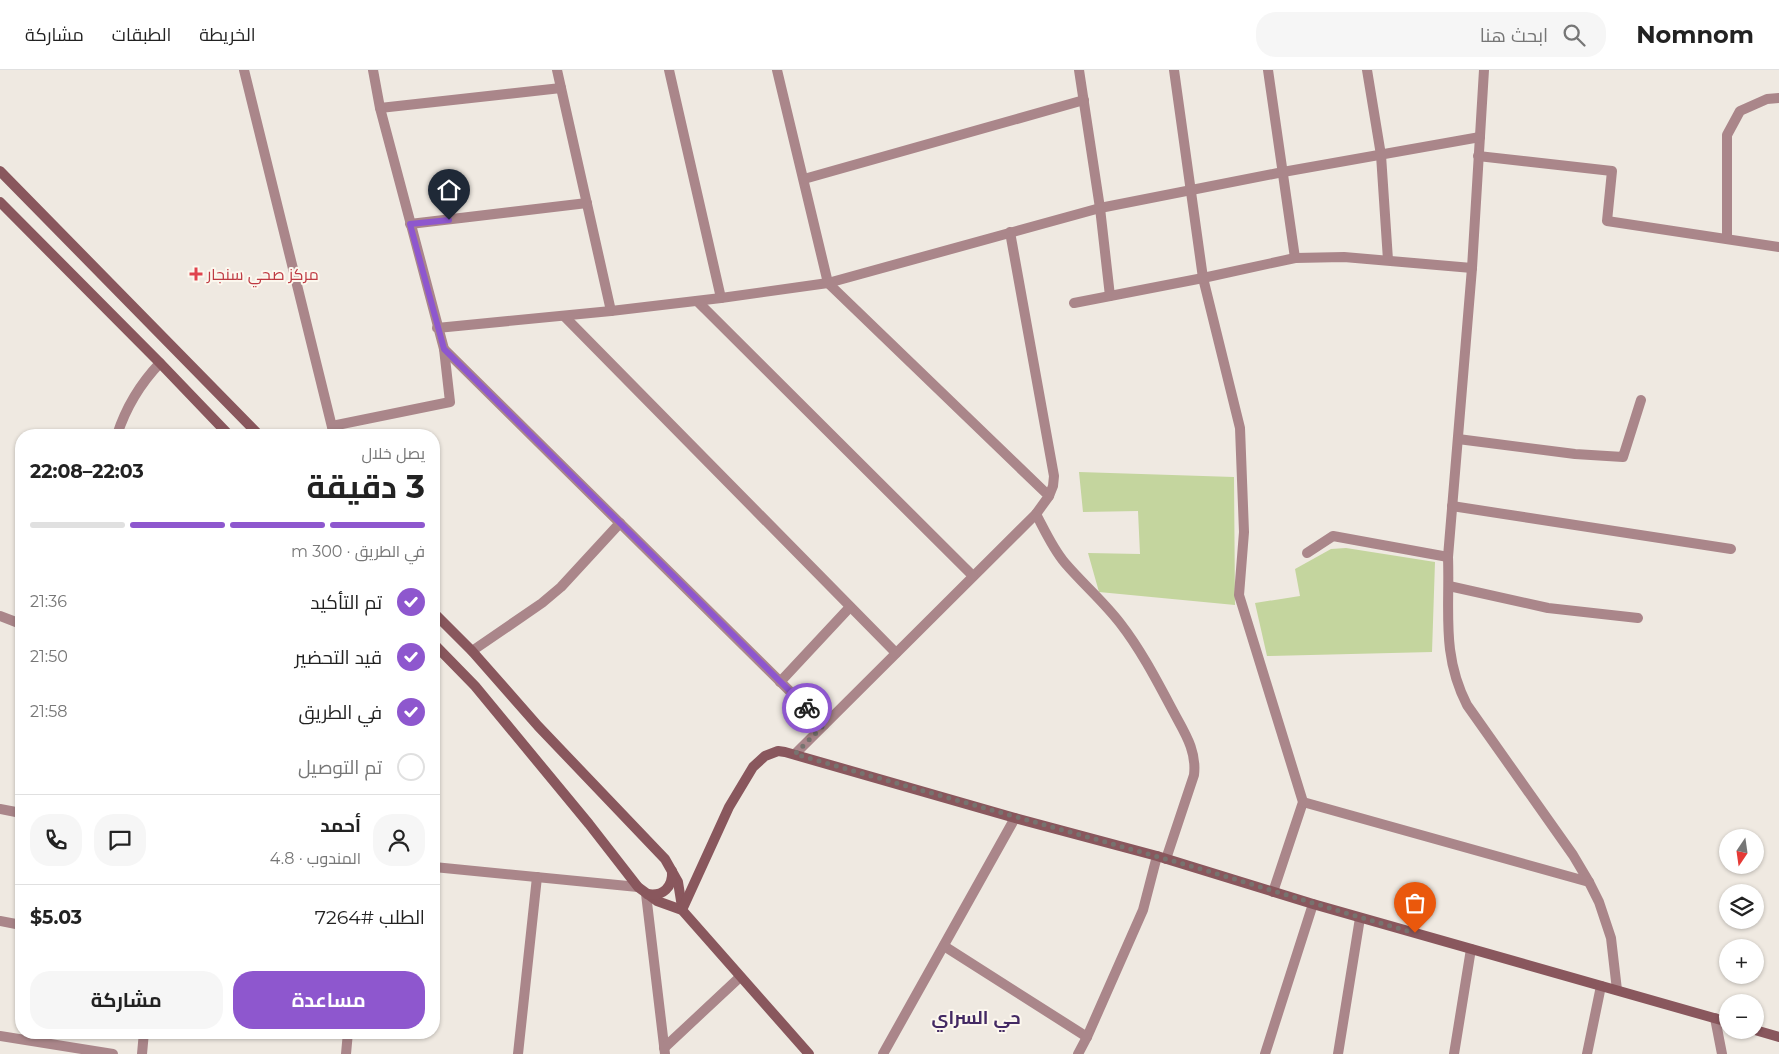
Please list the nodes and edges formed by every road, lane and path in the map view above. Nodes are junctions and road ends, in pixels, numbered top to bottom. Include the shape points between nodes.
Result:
1 (244, 70) edge
2 (373, 70) edge
3 (557, 70) edge
4 (668, 70) edge
5 (777, 70) edge
6 (1079, 70) edge
7 (1174, 70) edge
8 (1268, 70) edge
9 (1367, 70) edge
10 (1484, 70) edge
11 (561, 88) junction
12 (1779, 98) edge
13 (1084, 100) junction
14 (380, 108) junction
15 (1480, 137) junction
16 (1381, 155) junction
17 (1478, 156) junction
18 (0, 170) edge
19 (1283, 172) junction
20 (804, 179) junction
21 (1190, 190) junction
22 (0, 202) edge
23 (587, 203) junction
24 (1100, 208) junction
25 (410, 224) junction
26 (1010, 232) junction
27 (1727, 238) junction
28 (1779, 247) edge
29 (1295, 258) junction
30 (1388, 260) junction
31 (1472, 268) junction
32 (1203, 278) junction
33 (828, 283) junction
34 (1110, 296) junction
35 (721, 298) junction
36 (697, 301) junction
37 (1074, 303) dead end
38 (611, 311) junction
39 (564, 316) junction
40 (437, 328) junction
41 (444, 349) junction
42 (160, 362) junction
43 (1641, 400) dead end
44 (120, 429) edge
45 (223, 429) edge
46 (253, 429) edge
47 (333, 429) edge
48 (337, 429) edge
49 (1458, 439) junction
50 (1048, 496) junction
51 (1452, 506) junction
52 (1036, 514) junction
53 (620, 523) junction
54 (1731, 549) dead end
55 (1307, 553) dead end
56 (1448, 557) junction
57 (973, 576) junction
58 (1449, 586) junction
59 (850, 607) junction
60 (0, 616) edge
61 (1638, 618) dead end
62 (440, 619) edge
63 (15, 622) edge
64 (440, 651) edge
65 (472, 651) junction
66 (896, 653) junction
67 (780, 682) junction
68 (824, 725) junction
69 (795, 754) junction
70 (1303, 802) junction
71 (0, 809) edge
72 (15, 812) edge
73 (1015, 818) junction
74 (1162, 858) junction
75 (440, 868) edge
76 (672, 869) junction
77 (538, 877) junction
78 (1589, 882) junction
79 (642, 890) junction
80 (1273, 892) junction
81 (1312, 904) junction
82 (682, 910) junction
83 (1360, 918) junction
84 (0, 922) edge
85 (15, 924) edge
86 (944, 946) junction
87 (1471, 949) junction
88 (740, 977) junction
89 (1601, 986) junction
90 (1617, 990) junction
91 (1715, 1018) junction
92 (1719, 1019) edge
93 (1764, 1033) edge
94 (0, 1036) edge
95 (1087, 1037) junction
96 (1779, 1037) edge
97 (15, 1038) edge
98 (19, 1039) edge
99 (143, 1039) edge
100 (347, 1039) edge
101 (664, 1051) edge
102 (113, 1054) edge
103 (142, 1054) edge
104 (346, 1054) edge
105 (518, 1054) edge
106 (809, 1054) edge
107 (883, 1054) edge
108 (1078, 1054) edge
109 (1265, 1054) edge
110 (1338, 1054) edge
111 (1454, 1054) edge
112 (1587, 1054) edge
113 (1722, 1054) edge

1 - 47 street
2 - 14 street
3 - 11 street
4 - 35 street
5 - 20 street
6 - 13 street
7 - 21 street
8 - 19 street
9 - 16 street
10 - 15 street
11 - 14 street
11 - 23 street
12 - 27 street via 1767,99 1740,111 1727,135
13 - 20 street
13 - 24 street
14 - 25 street
15 - 16 street
15 - 17 street
16 - 19 street
16 - 30 street
17 - 27 street via 1612,171 1608,221
17 - 31 street
18 - 46 street
19 - 21 street
19 - 29 street
20 - 33 street
21 - 24 street
21 - 32 street
22 - 42 street
23 - 25 street
23 - 38 street
24 - 26 street
24 - 34 street
25 - 40 street
26 - 33 street
26 - 50 street via 1054,476
27 - 28 street
29 - 30 street via 1344,256
29 - 32 street
30 - 31 street
31 - 49 street
32 - 34 street
32 - 70 street via 1240,428 1244,532 1239,595
33 - 35 street
33 - 50 street
34 - 37 street
35 - 36 street
36 - 38 street
36 - 57 street
38 - 39 street
39 - 40 street
39 - 59 street
40 - 41 street
41 - 48 street via 450,402
41 - 53 street
42 - 44 street via 132,399
42 - 45 street
43 - 49 street via 1623,457
49 - 51 street
50 - 52 street
51 - 54 street
51 - 56 street
52 - 57 street
52 - 74 street via 1065,563 1120,622 1154,675 1189,742 1195,763 1194,775
53 - 65 street via 561,587
53 - 67 street
55 - 56 street via 1333,536
56 - 58 street
57 - 66 street
58 - 61 street via 1548,608
58 - 78 street via 1449,648 1460,691
59 - 66 street
59 - 67 street
60 - 63 street
62 - 65 street
64 - 79 street via 475,686
65 - 76 street
66 - 68 street
67 - 68 street
68 - 69 street
69 - 73 street
69 - 82 street via 771,753 753,768 729,807
70 - 78 street
70 - 80 street
71 - 72 street
73 - 74 street
73 - 86 street
74 - 80 street
74 - 95 street via 1143,910
75 - 77 street
76 - 79 street via 672,880 667,889 657,894
76 - 82 street via 680,889
77 - 79 street
77 - 105 street
78 - 90 street via 1611,938
79 - 82 street via 657,901
79 - 101 street
80 - 81 street
81 - 83 street
81 - 109 street
82 - 88 street
83 - 87 street
83 - 110 street
84 - 85 street
86 - 95 street
86 - 107 street
87 - 89 street
87 - 111 street
88 - 101 street
88 - 106 street
89 - 90 street
89 - 112 street
90 - 91 street
91 - 92 street
91 - 113 street
93 - 96 street
94 - 97 street
95 - 108 street
98 - 102 street
99 - 103 street
100 - 104 street

